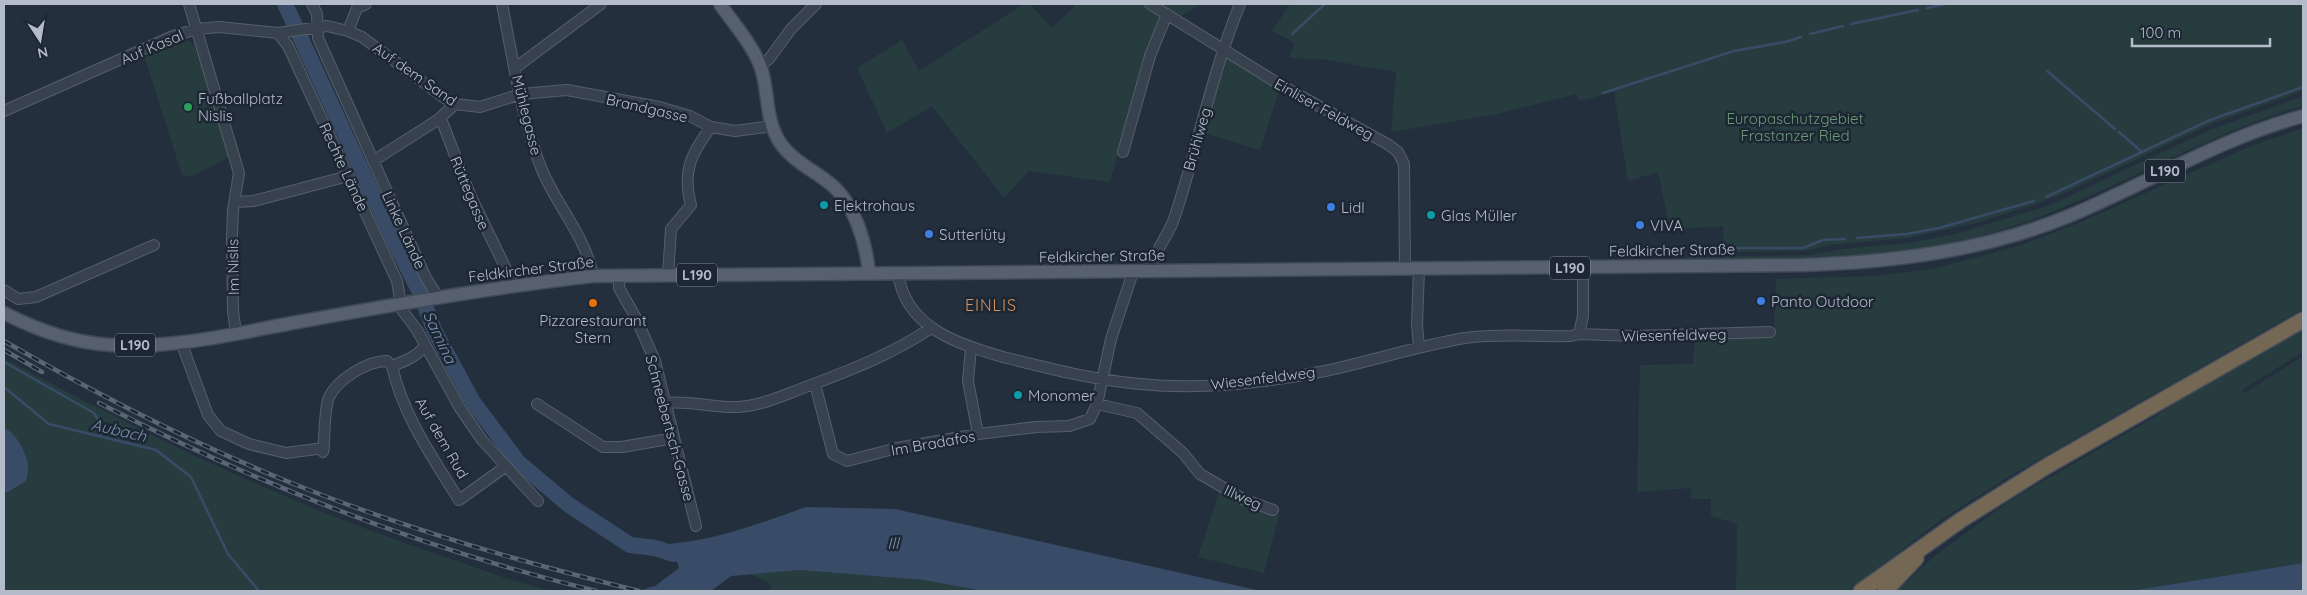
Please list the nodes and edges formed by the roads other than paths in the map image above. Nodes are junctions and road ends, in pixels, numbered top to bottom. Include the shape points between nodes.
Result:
1 (188, 4) edge
2 (312, 4) edge
3 (366, 4) edge
4 (502, 4) edge
5 (601, 4) edge
6 (720, 4) edge
7 (816, 4) edge
8 (1150, 4) edge
9 (1240, 4) edge
10 (1167, 14) junction
11 (314, 28) junction
12 (196, 30) junction
13 (348, 31) junction
14 (282, 33) junction
15 (1222, 50) junction
16 (760, 65) junction
17 (515, 68) junction
18 (521, 94) junction
19 (455, 104) junction
20 (4, 111) edge
21 (2303, 116) edge
22 (439, 119) junction
23 (772, 126) junction
24 (711, 127) junction
25 (1123, 152) dead end
26 (373, 161) junction
27 (348, 176) junction
28 (235, 202) junction
29 (154, 244) dead end
30 (1419, 268) junction
31 (1583, 268) junction
32 (1405, 269) junction
33 (1150, 271) junction
34 (1132, 272) junction
35 (869, 273) junction
36 (898, 273) junction
37 (593, 276) junction
38 (619, 276) junction
39 (668, 276) junction
40 (512, 286) junction
41 (4, 290) edge
42 (437, 298) junction
43 (403, 303) junction
44 (4, 312) edge
45 (2303, 320) edge
46 (931, 328) junction
47 (1770, 332) dead end
48 (236, 333) junction
49 (1579, 334) junction
50 (181, 342) junction
51 (425, 345) junction
52 (972, 348) junction
53 (1419, 348) junction
54 (392, 366) junction
55 (1104, 380) junction
56 (815, 384) junction
57 (665, 403) junction
58 (537, 404) dead end
59 (1097, 404) junction
60 (978, 434) junction
61 (674, 438) junction
62 (505, 467) junction
63 (538, 500) dead end
64 (1272, 510) dead end
65 (696, 526) dead end
66 (1929, 544) junction
67 (1861, 591) edge
68 (1885, 591) edge

1 - 12 street, Im Nislis
2 - 11 street, Linke Lände via 317,14
3 - 13 street via 357,8
4 - 17 street, Mühlegasse
5 - 17 street
6 - 16 main road
7 - 16 street via 791,29 769,59
8 - 10 street, Einliser Feldweg
9 - 15 street, Brühlweg
10 - 15 street, Einliser Feldweg
10 - 25 street via 1150,56
11 - 13 street, Auf dem Sand via 327,26
11 - 14 street, Auf Kasal
11 - 26 street, Linke Lände
12 - 14 street, Auf Kasal via 219,27
12 - 20 street, Auf Kasal via 173,36
12 - 28 street, Im Nislis via 239,173
13 - 19 street, Auf dem Sand via 362,37
14 - 27 street, Rechte Lände
15 - 32 street, Einliser Feldweg via 1398,152 1404,164
15 - 33 street, Brühlweg via 1174,219 1153,257
16 - 23 main road
17 - 18 street, Mühlegasse
18 - 19 street, Auf dem Sand via 480,107
18 - 24 street, Brandgasse via 567,90 659,107 690,116
18 - 37 street, Mühlegasse via 531,140 543,172 589,257
19 - 22 street
21 - 31 main road, Feldkircher Straße / L190 via 2242,137 2070,216 2028,231 1929,255 1802,266
22 - 26 street
22 - 40 street, Rüttegasse
23 - 24 street, Brandgasse via 735,131
23 - 35 main road via 786,150 831,184 843,198 857,226 868,258
24 - 39 street via 696,147 688,168 686,187 690,205 671,229
26 - 42 street, Linke Lände
27 - 28 street via 254,201
27 - 43 street, Rechte Lände via 397,281
28 - 48 street, Im Nislis via 232,235
29 - 41 street via 36,298 18,299
30 - 31 main road, Feldkircher Straße / L190
30 - 32 main road, Feldkircher Straße / L190
30 - 53 street
31 - 49 street via 1583,316
32 - 33 main road, Feldkircher Straße / L190
33 - 34 main road, Feldkircher Straße / L190
34 - 36 main road, Feldkircher Straße / L190
34 - 55 street via 1111,339
35 - 36 main road, Feldkircher Straße / L190
35 - 39 main road, Feldkircher Straße / L190
36 - 46 street, Wiesenfeldweg via 903,293
37 - 38 main road, Feldkircher Straße / L190
37 - 40 main road, Feldkircher Straße / L190
38 - 39 main road, Feldkircher Straße / L190
38 - 57 street, Schneebertsch-Gasse via 619,288 655,361
40 - 42 main road, Feldkircher Straße / L190
42 - 43 main road, Feldkircher Straße / L190
43 - 48 main road, L190
43 - 51 street, Auf dem Rud via 402,310
44 - 50 main road, L190 via 32,326 89,343 113,346
45 - 66 highway via 2046,466
46 - 52 street, Wiesenfeldweg
46 - 56 street via 874,361
47 - 49 street, Wiesenfeldweg via 1634,336
48 - 50 main road, L190
49 - 53 street, Wiesenfeldweg via 1467,338
50 - 54 street via 208,414 221,431 249,444 286,453 324,450 329,397 357,370 370,363 387,361
51 - 54 street via 420,353
51 - 62 street, Auf dem Rud via 460,408
52 - 55 street, Wiesenfeldweg
52 - 60 street via 968,381
53 - 55 street, Wiesenfeldweg via 1272,380 1169,386
54 - 62 street, Auf dem Rud via 397,389 423,442 459,500
55 - 59 street, Im Bradafos
56 - 57 street via 765,402 738,407
56 - 60 street, Im Bradafos via 833,454 847,461 897,448
57 - 61 street, Schneebertsch-Gasse
58 - 61 street via 603,446 622,447
59 - 60 street, Im Bradafos via 1090,419 1080,424
59 - 64 street, Illweg via 1137,413 1183,453 1200,474 1243,499
61 - 65 street, Schneebertsch-Gasse
62 - 63 street, Auf dem Rud
66 - 67 highway
66 - 68 highway

